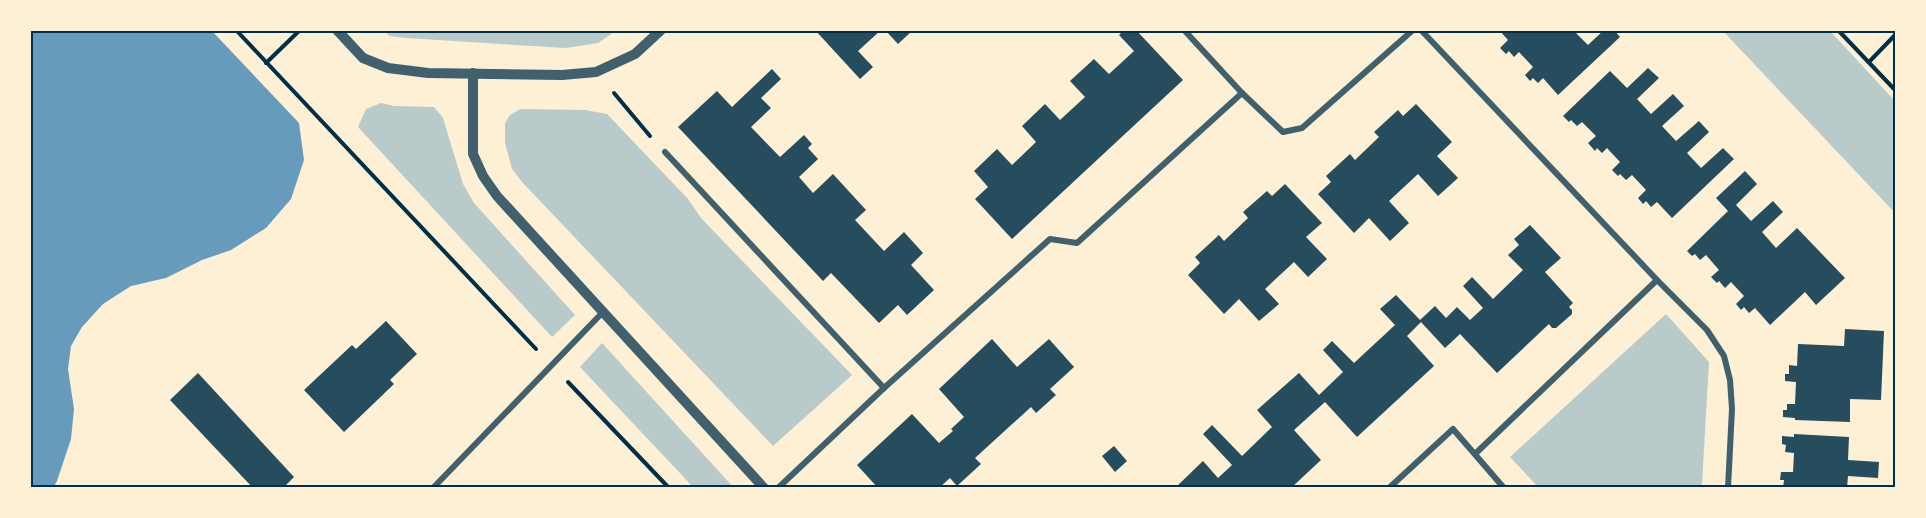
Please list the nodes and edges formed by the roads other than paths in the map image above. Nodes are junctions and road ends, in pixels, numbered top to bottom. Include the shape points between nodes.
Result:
1 (337, 30) edge
2 (661, 30) edge
3 (1184, 30) edge
4 (1413, 30) edge
5 (1421, 30) edge
6 (473, 73) junction
7 (1242, 93) junction
8 (665, 152) road end
9 (1657, 280) junction
10 (603, 312) junction
11 (884, 388) junction
12 (1475, 454) junction
13 (433, 488) edge
14 (764, 488) edge
15 (778, 488) edge
16 (1389, 488) edge
17 (1504, 488) edge
18 (1728, 488) edge

1 - 6 street via 363,58 388,68
2 - 6 street via 635,54 596,72
3 - 7 street
4 - 7 street via 1302,128 1283,132
5 - 9 street
6 - 10 street via 473,154 483,176
7 - 11 street via 1077,243 1050,239
8 - 11 street
9 - 12 street
9 - 18 street via 1707,330 1724,356 1732,409
10 - 13 street
10 - 14 street
11 - 15 street
12 - 16 street via 1453,429
12 - 17 street

